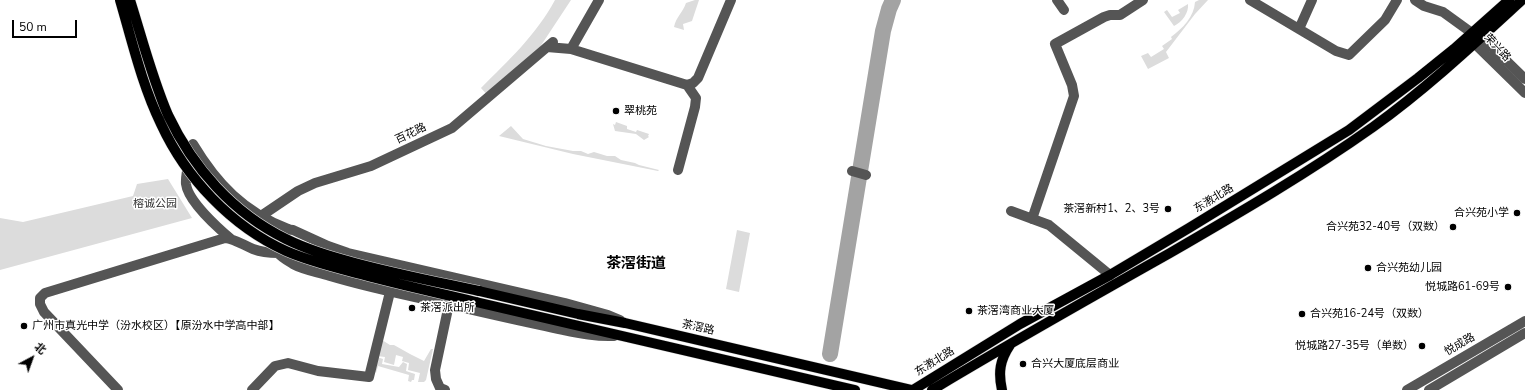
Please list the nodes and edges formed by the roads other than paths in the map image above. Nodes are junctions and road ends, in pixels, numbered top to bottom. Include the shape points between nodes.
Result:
1 (120, 0) edge
2 (130, 0) edge
3 (600, 0) edge
4 (731, 0) edge
5 (1057, 0) edge
6 (1143, 0) edge
7 (1250, 0) edge
8 (1312, 0) edge
9 (1396, 0) edge
10 (1415, 0) edge
11 (1509, 0) edge
12 (1522, 0) edge
13 (1064, 10) dead end
14 (1299, 29) junction
15 (1472, 33) junction
16 (1478, 41) junction
17 (571, 49) junction
18 (1525, 79) edge
19 (687, 85) junction
20 (1525, 93) edge
21 (678, 170) dead end
22 (852, 171) dead end
23 (866, 175) dead end
24 (221, 184) junction
25 (191, 196) junction
26 (1011, 211) dead end
27 (262, 216) junction
28 (1032, 219) junction
29 (288, 229) junction
30 (231, 239) junction
31 (278, 253) junction
32 (1110, 275) junction
33 (390, 292) junction
34 (449, 304) junction
35 (1525, 321) edge
36 (625, 323) junction
37 (1525, 333) edge
38 (620, 336) junction
39 (1013, 342) junction
40 (815, 380) junction
41 (439, 389) edge
42 (118, 390) edge
43 (252, 390) edge
44 (825, 390) edge
45 (855, 390) edge
46 (912, 390) edge
47 (932, 390) edge
48 (1002, 390) edge
49 (1407, 390) edge
50 (1429, 390) edge

1 - 38 main road, bridge via 152,103 171,144 198,183 235,218 268,241 303,258 364,275
2 - 36 main road, 茶滘路, bridge via 159,92 189,153 216,188 266,228 311,250 382,270
3 - 17 street
4 - 19 street via 698,78
5 - 13 street
6 - 28 street via 1120,15 1104,17 1055,44 1074,96
7 - 14 street
8 - 14 street
9 - 14 street via 1385,20 1349,56
10 - 15 street via 1443,12
11 - 15 main road, 东漖北路
12 - 16 main road, 东漖北路
15 - 16 street, 荣兴路
15 - 32 main road, 东漖北路 via 1349,130
16 - 18 street, 荣兴路
16 - 20 street, 荣兴路
16 - 39 main road, 东漖北路 via 1408,100 1333,154 1213,228
17 - 19 street
17 - 27 street, 百花路 via 550,45 452,128 371,166 298,191
19 - 21 street via 696,98
22 - 23 street
24 - 25 street via 208,174 200,174 191,183
24 - 25 street via 193,144 186,176
24 - 27 street via 244,205
25 - 30 street
26 - 28 street
27 - 29 street
28 - 32 street via 1049,225
29 - 31 street via 277,242
29 - 36 street via 348,253 565,303 608,314
30 - 31 street via 265,253
30 - 42 street via 208,242 109,272 45,293 40,298 44,312
31 - 33 street via 293,264 309,270
32 - 46 main road, 东漖北路 via 1020,324
33 - 34 street
33 - 43 street via 369,377 318,371 288,363 275,366
34 - 38 street via 571,331 604,337
34 - 41 street via 435,370
35 - 49 street, 悦成路
36 - 46 main road, 茶滘路
37 - 50 street
38 - 40 main road
39 - 47 main road, 东漖北路
39 - 48 main road via 1001,362 999,371
40 - 44 main road
40 - 45 main road

